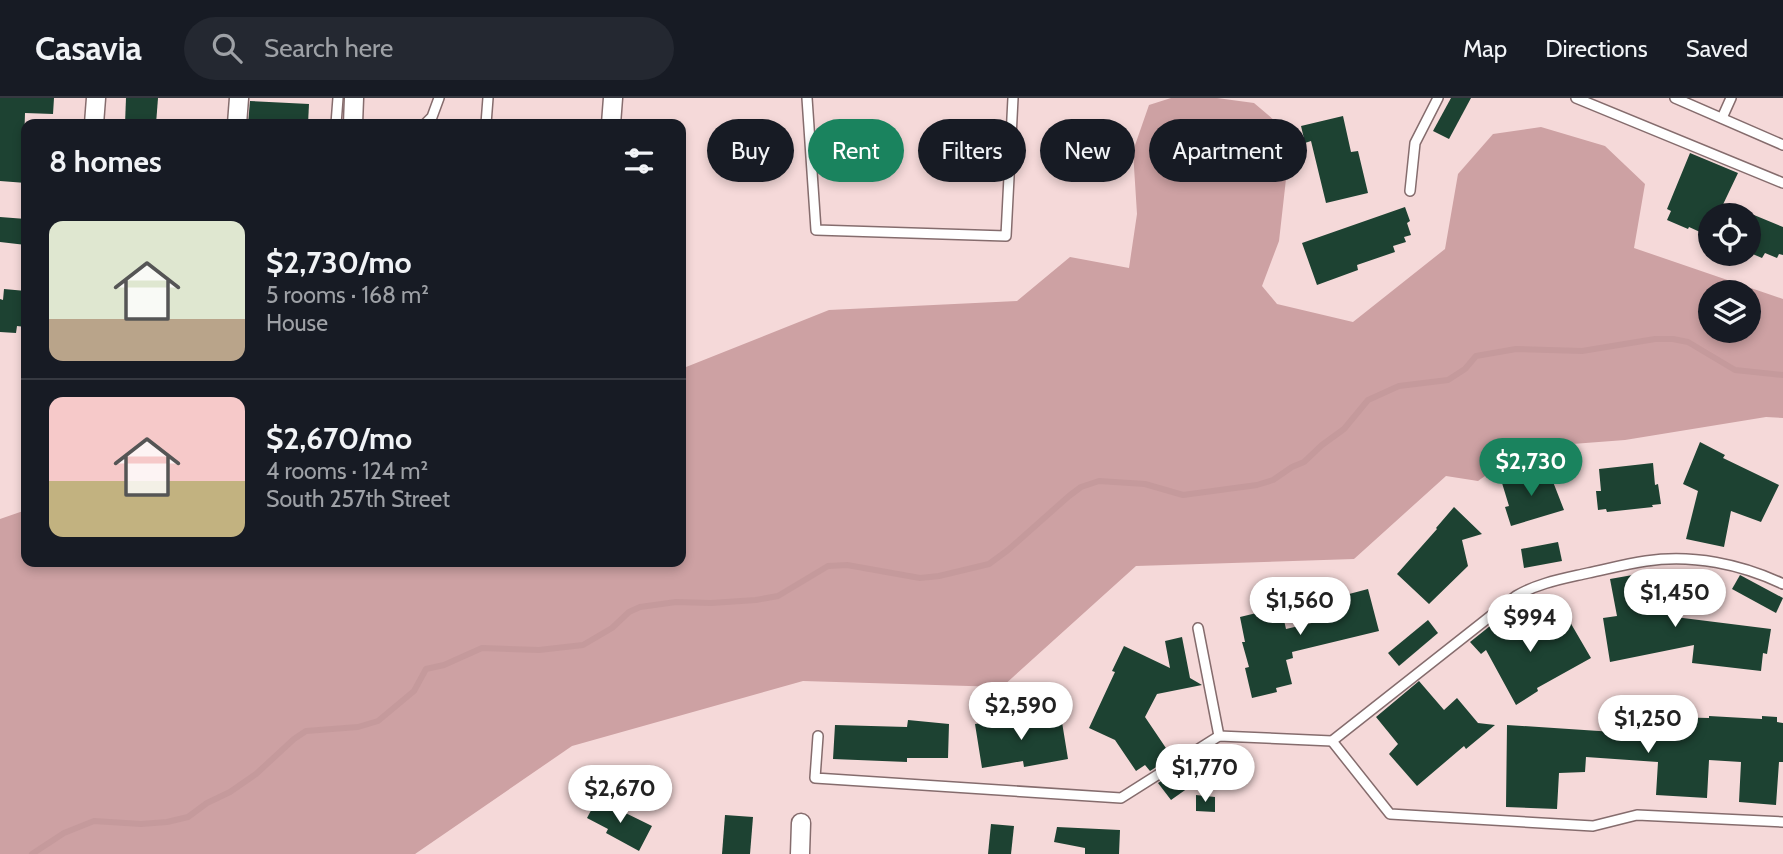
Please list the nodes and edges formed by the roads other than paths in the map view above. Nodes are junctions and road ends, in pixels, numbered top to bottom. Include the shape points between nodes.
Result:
1 (96, 98) edge
2 (239, 98) edge
3 (338, 98) edge
4 (354, 98) edge
5 (439, 98) edge
6 (488, 98) edge
7 (613, 98) edge
8 (807, 98) edge
9 (1013, 98) edge
10 (1438, 98) edge
11 (1576, 98) edge
12 (1675, 98) edge
13 (1731, 98) edge
14 (1722, 118) junction
15 (94, 119) edge
16 (237, 119) edge
17 (336, 119) edge
18 (353, 119) edge
19 (430, 119) edge
20 (486, 119) edge
21 (611, 119) edge
22 (1783, 145) edge
23 (1783, 183) edge
24 (1410, 191) dead end
25 (1783, 584) edge
26 (1198, 628) dead end
27 (818, 736) dead end
28 (1219, 736) junction
29 (1332, 741) junction
30 (1783, 822) edge
31 (802, 823) dead end
32 (800, 854) edge

1 - 15 street
2 - 16 street
3 - 17 lane
4 - 18 street
5 - 19 lane
6 - 20 lane
7 - 21 street
8 - 9 lane via 816,230 1006,236
10 - 24 lane via 1415,143
11 - 23 lane
12 - 14 lane
13 - 14 lane
14 - 22 lane
25 - 29 lane via 1716,561 1680,559 1648,560 1533,586
26 - 28 lane
27 - 28 lane via 815,778 1121,798
28 - 29 lane
29 - 30 lane via 1390,814 1593,826 1637,815
31 - 32 street

